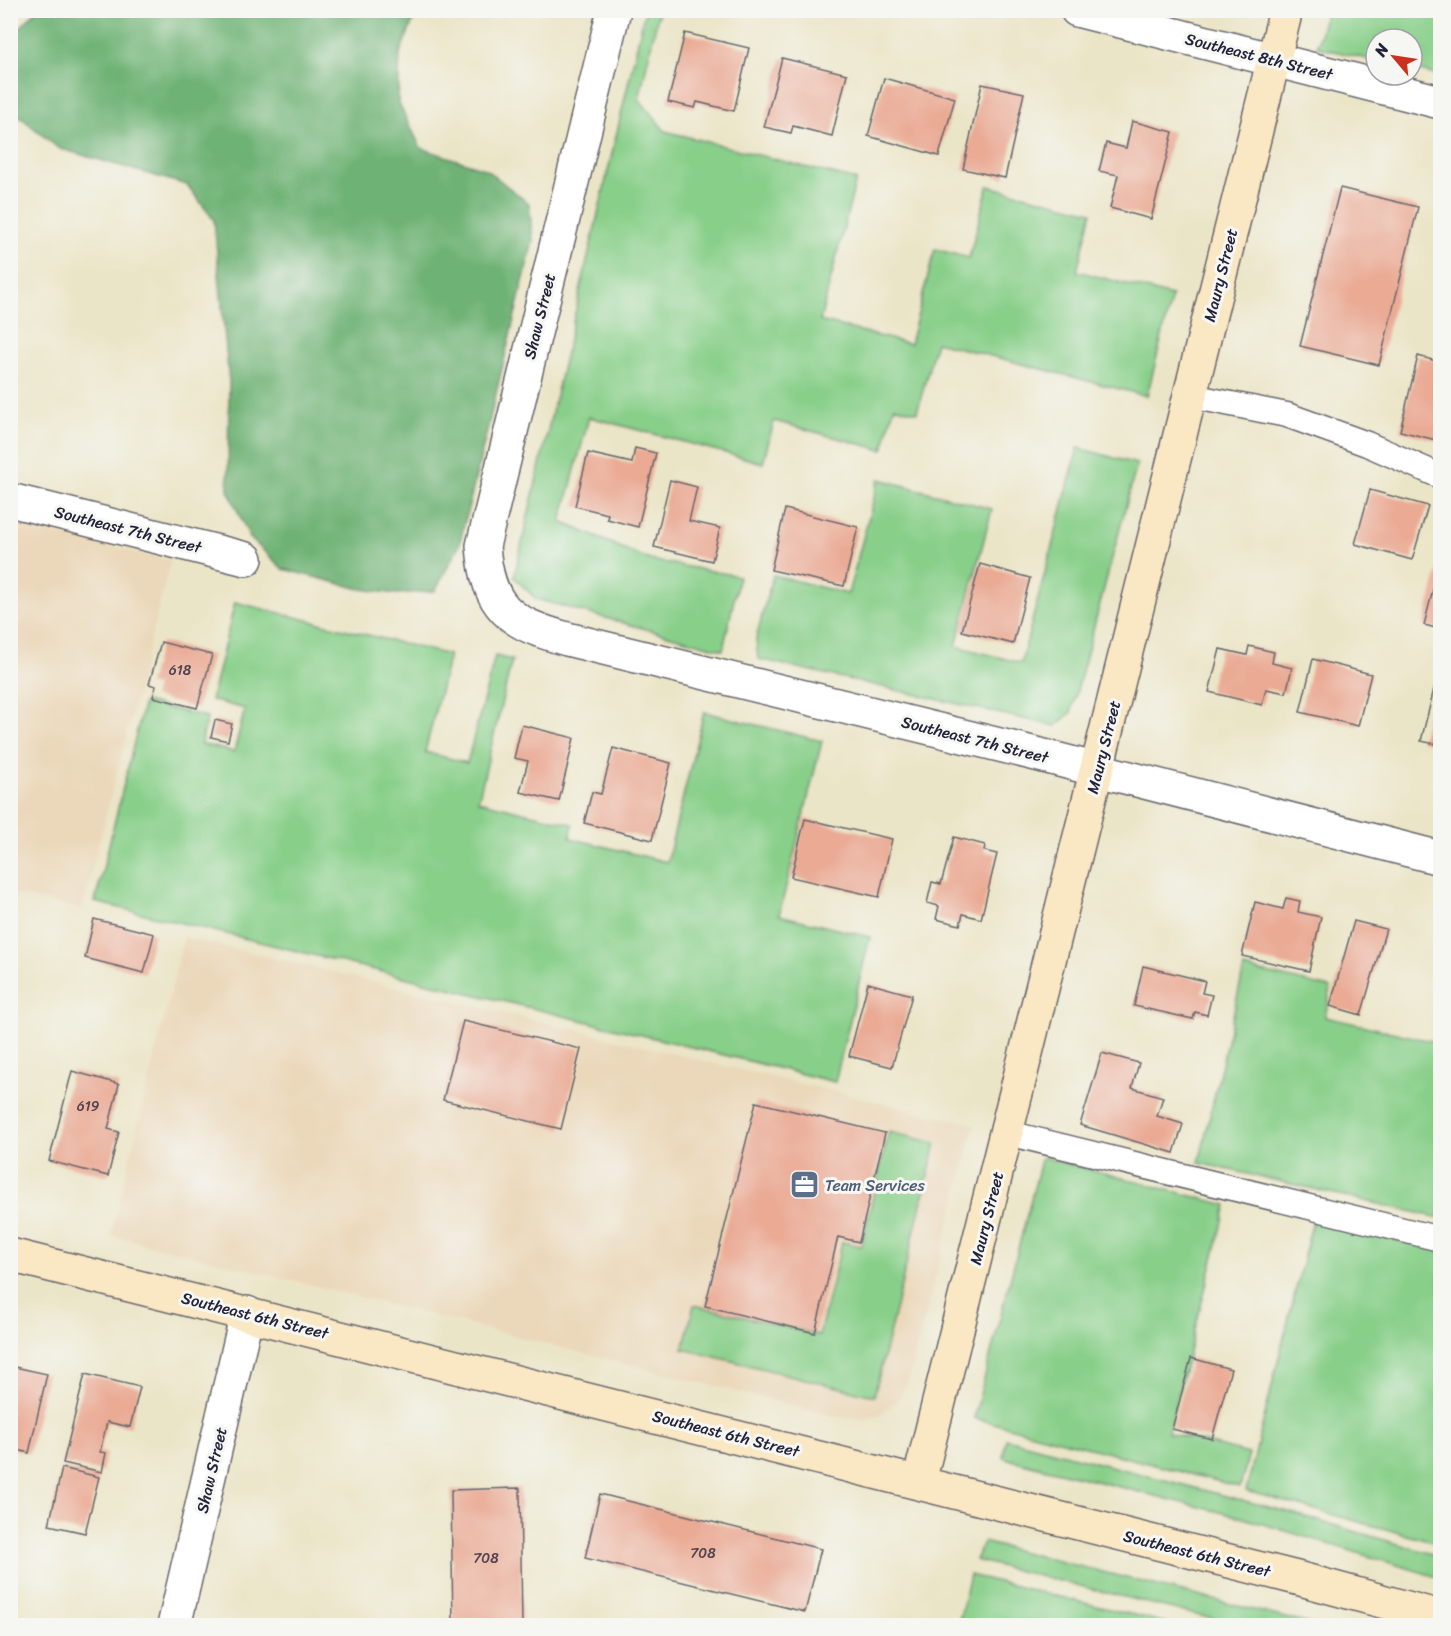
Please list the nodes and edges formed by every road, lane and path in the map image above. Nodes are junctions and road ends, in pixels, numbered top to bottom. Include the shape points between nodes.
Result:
1 (614, 10) edge
2 (1077, 10) edge
3 (1286, 10) edge
4 (1274, 60) junction
5 (1440, 102) edge
6 (1191, 396) junction
7 (1440, 476) edge
8 (10, 500) edge
9 (246, 559) dead end
10 (512, 616) joint
11 (1098, 770) junction
12 (1440, 858) edge
13 (1008, 1133) junction
14 (1440, 1239) edge
15 (10, 1254) edge
16 (247, 1313) junction
17 (919, 1482) junction
18 (1440, 1617) edge
19 (174, 1626) edge

1 - 10 street, Shaw Street via 483,546 485,572 493,595
2 - 4 street, Southeast 8th Street
3 - 4 main road, Maury Street
4 - 5 street, Southeast 8th Street
4 - 6 main road, Maury Street
6 - 7 lane via 1287,415
6 - 11 main road, Maury Street
8 - 9 street, Southeast 7th Street
10 - 11 street, Southeast 7th Street via 535,630 567,639
11 - 12 street, Southeast 7th Street
11 - 13 main road, Maury Street
13 - 14 lane
13 - 17 main road, Maury Street
15 - 16 main road, Southeast 6th Street
16 - 17 main road, Southeast 6th Street
16 - 19 street, Shaw Street
17 - 18 main road, Southeast 6th Street

